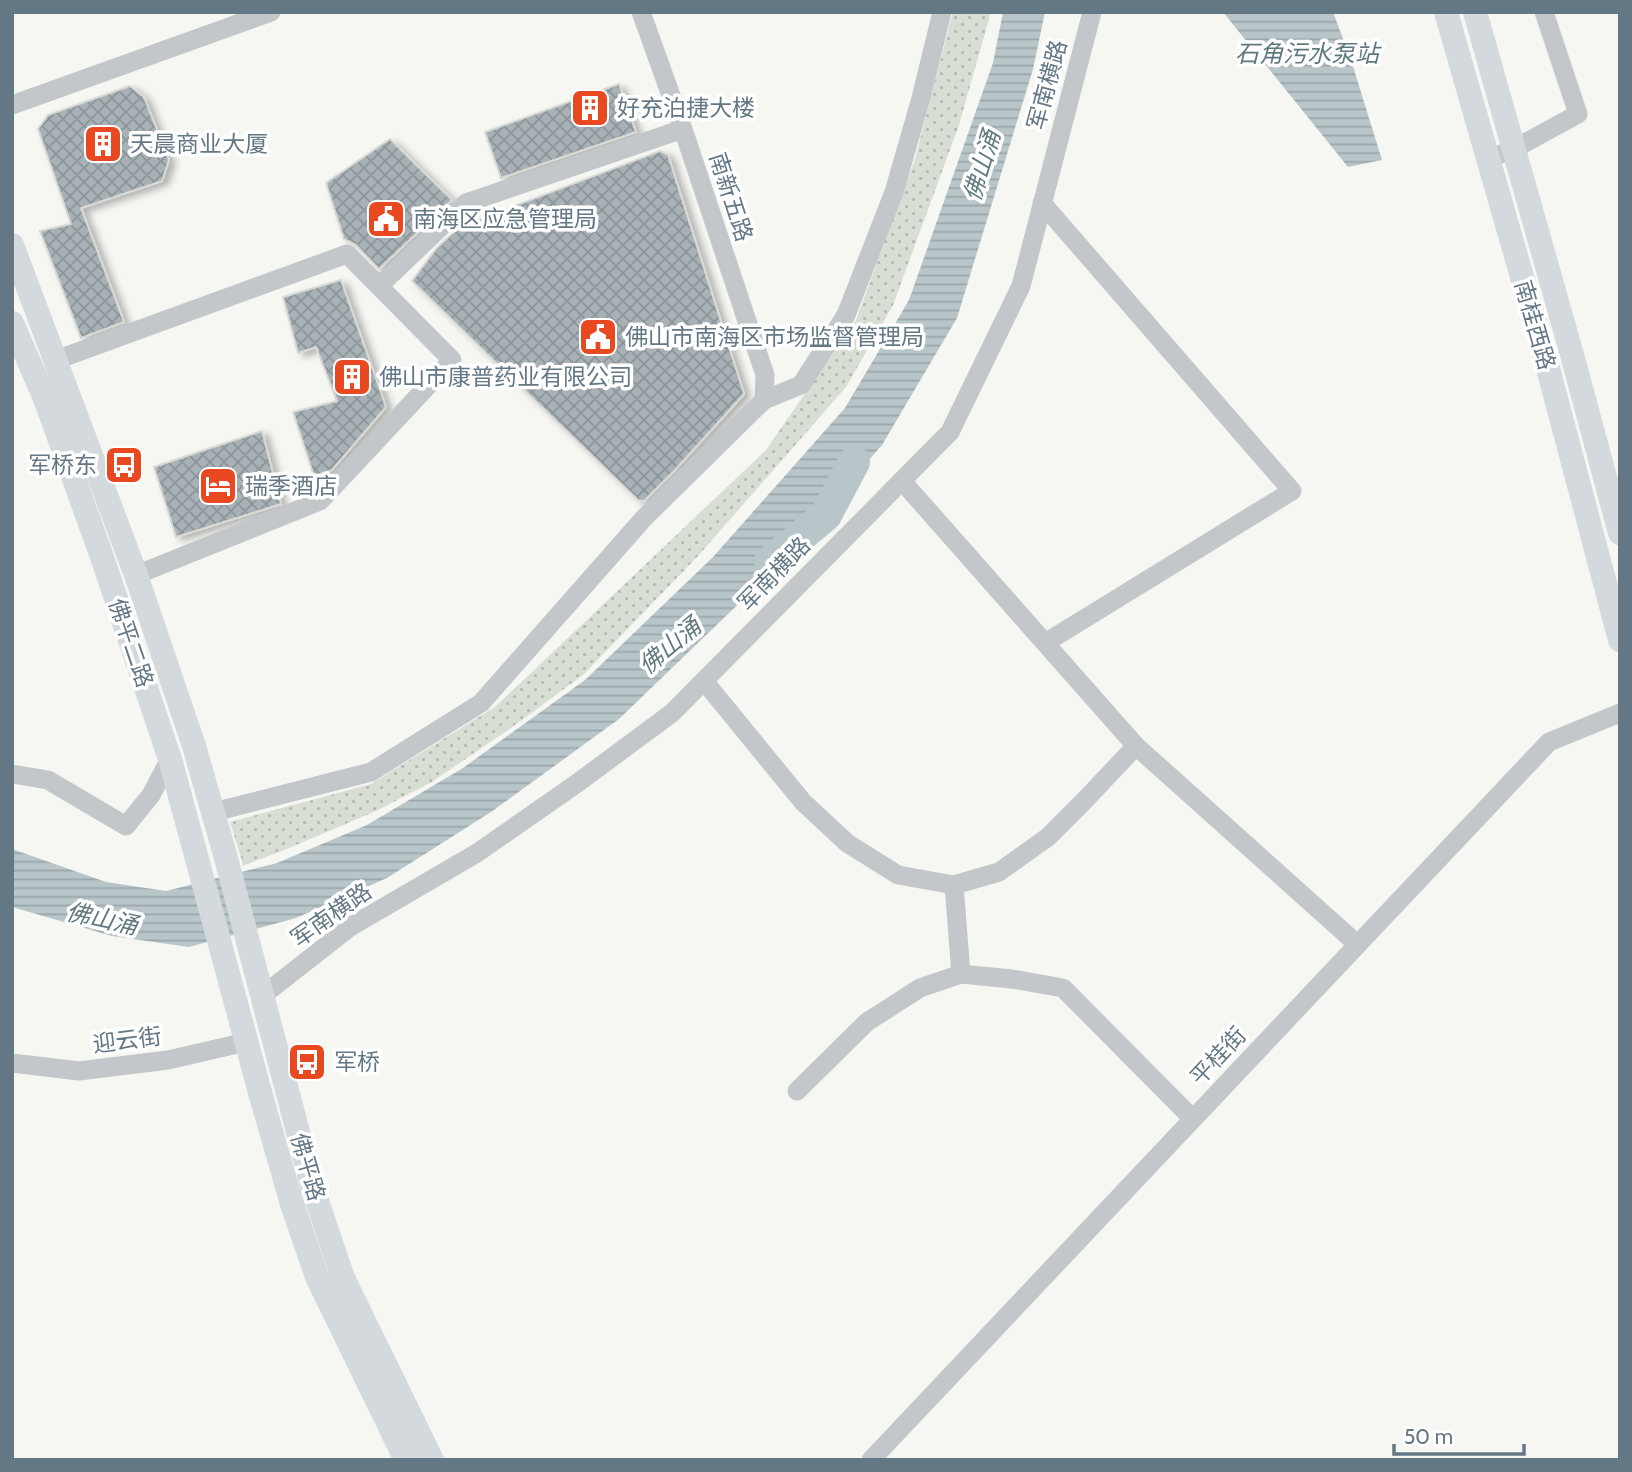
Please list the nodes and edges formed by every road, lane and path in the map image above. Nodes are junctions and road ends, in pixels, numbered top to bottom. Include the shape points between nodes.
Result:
1 (271, 12) edge
2 (641, 12) edge
3 (942, 12) edge
4 (1092, 12) edge
5 (1446, 12) edge
6 (1475, 12) edge
7 (1544, 12) edge
8 (12, 105) edge
9 (682, 129) junction
10 (1514, 149) junction
11 (1488, 159) junction
12 (1042, 203) junction
13 (12, 245) edge
14 (379, 286) junction
15 (12, 323) edge
16 (56, 360) junction
17 (764, 400) junction
18 (902, 481) junction
19 (1620, 533) edge
20 (136, 575) junction
21 (1620, 640) edge
22 (1045, 643) junction
23 (704, 681) junction
24 (1620, 713) edge
25 (1136, 746) junction
26 (170, 759) junction
27 (12, 774) edge
28 (214, 812) junction
29 (226, 858) joint
30 (954, 885) junction
31 (1357, 944) junction
32 (227, 971) joint
33 (961, 974) junction
34 (262, 996) junction
35 (246, 1042) junction
36 (12, 1063) edge
37 (797, 1090) dead end
38 (1193, 1119) junction
39 (406, 1460) edge
40 (432, 1460) edge
41 (871, 1460) edge

1 - 8 street
2 - 9 street, 南新五路
3 - 17 street via 894,192 846,315 802,385
4 - 12 street, 军南横路
5 - 11 main road, 南桂西路
6 - 10 main road, 南桂西路
7 - 10 street via 1578,114
9 - 14 street via 466,203
9 - 17 street, 南新五路 via 765,375
10 - 11 street
10 - 19 main road, 南桂西路
11 - 21 main road, 南桂西路
12 - 18 street, 军南横路 via 1021,286 950,432
12 - 22 street via 1292,491
13 - 16 main road, 佛平二路
14 - 16 street via 347,254
14 - 20 street via 452,360 320,501
15 - 26 main road, 佛平二路 via 44,396
16 - 20 main road, 佛平二路
17 - 28 street via 643,518 481,704 371,772
18 - 22 street
18 - 23 street, 军南横路
20 - 28 main road, 佛平二路
22 - 25 street
23 - 30 street via 803,802 847,843 898,875
23 - 34 street, 军南横路 via 672,713 576,784 477,853 350,927
24 - 31 street, 平桂街 via 1549,742
25 - 30 street via 1048,836 999,872
25 - 31 street
26 - 27 street via 151,795 126,826 48,780
26 - 32 main road, 佛平二路
28 - 29 main road, 佛平二路
29 - 34 main road, 佛平路
30 - 33 street
31 - 38 street, 平桂街
32 - 35 main road, 佛平路
33 - 37 street via 920,988 867,1022
33 - 38 street via 1063,988
34 - 40 main road, 佛平路 via 313,1189 343,1278
35 - 36 street, 迎云街 via 168,1060 79,1071
35 - 39 main road, 佛平路 via 317,1277
38 - 41 street, 平桂街

